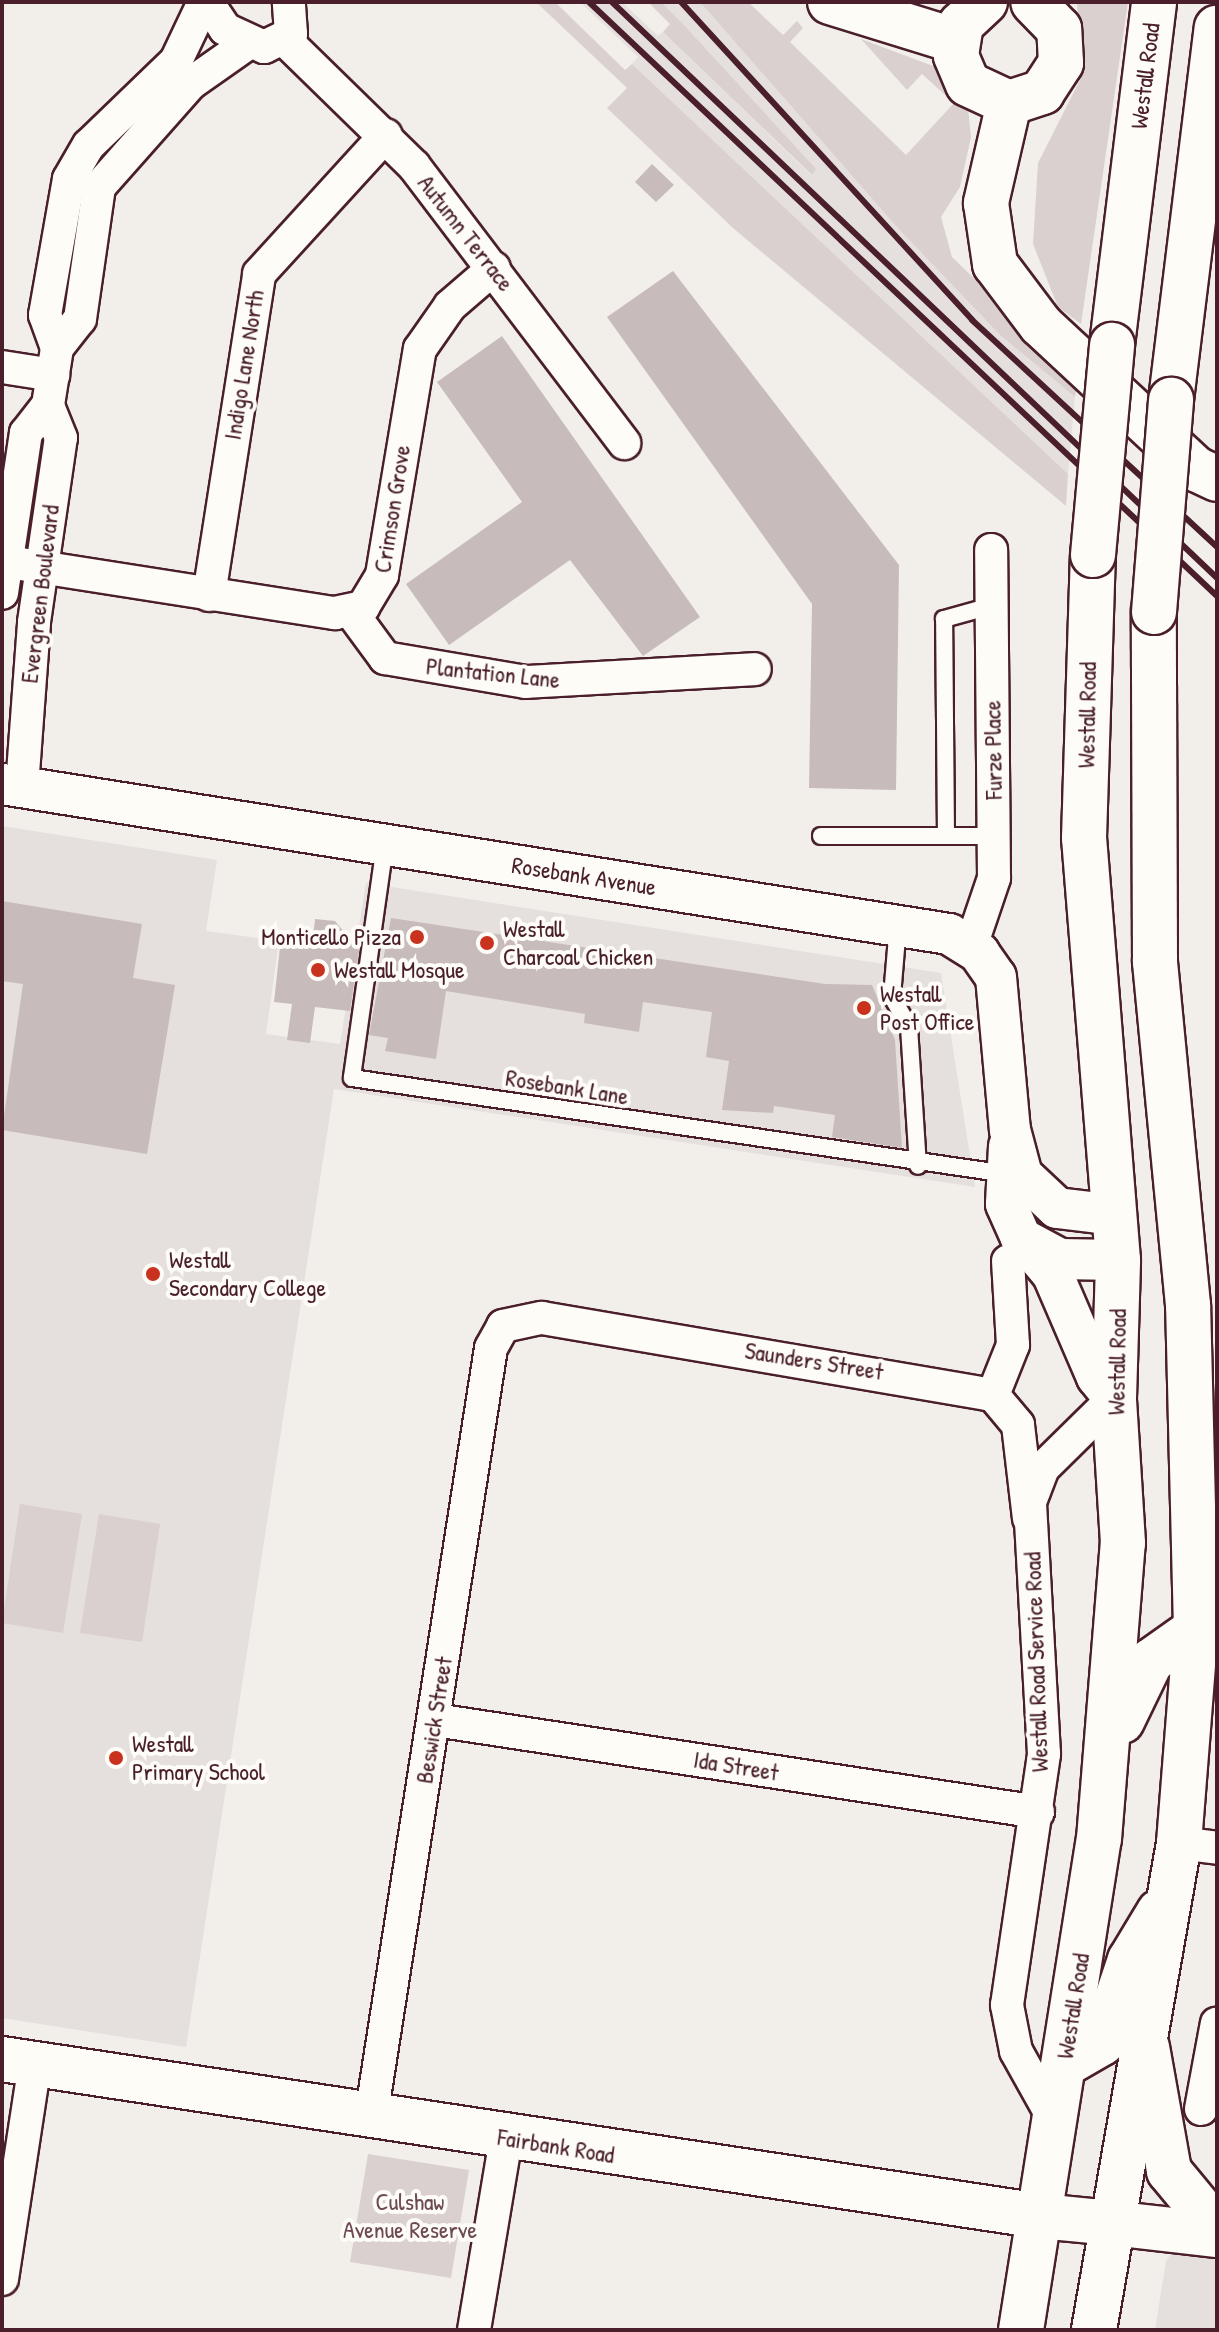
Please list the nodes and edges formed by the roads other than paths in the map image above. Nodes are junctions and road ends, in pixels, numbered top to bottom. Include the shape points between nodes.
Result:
1 (206, 2) edge
2 (289, 2) edge
3 (830, 2) edge
4 (985, 2) edge
5 (1035, 2) edge
6 (1154, 2) edge
7 (1217, 28) edge
8 (286, 41) junction
9 (956, 41) junction
10 (247, 44) junction
11 (1009, 103) junction
12 (386, 135) junction
13 (494, 268) junction
14 (2, 367) edge
15 (53, 376) junction
16 (624, 443) dead end
17 (1217, 479) edge
18 (991, 550) dead end
19 (41, 568) junction
20 (5, 578) edge
21 (209, 595) junction
22 (991, 606) junction
23 (352, 613) junction
24 (755, 669) dead end
25 (12, 786) edge
26 (821, 836) dead end
27 (946, 836) junction
28 (994, 836) junction
29 (385, 845) junction
30 (898, 925) junction
31 (971, 946) junction
32 (1010, 1130) junction
33 (918, 1166) junction
34 (1007, 1174) junction
35 (1115, 1215) junction
36 (1182, 1228) junction
37 (1018, 1253) junction
38 (1118, 1260) junction
39 (503, 1326) joint
40 (984, 1393) junction
41 (1114, 1398) junction
42 (1029, 1518) junction
43 (1206, 1623) edge
44 (435, 1720) junction
45 (1109, 1747) junction
46 (1038, 1812) junction
47 (1198, 1846) edge
48 (1171, 1893) junction
49 (1217, 2023) edge
50 (1147, 2047) junction
51 (19, 2062) edge
52 (1064, 2065) junction
53 (1201, 2109) dead end
54 (371, 2117) junction
55 (1055, 2121) junction
56 (506, 2139) junction
57 (1040, 2216) junction
58 (1111, 2223) junction
59 (1217, 2229) edge
60 (1217, 2235) edge
61 (2, 2279) edge
62 (474, 2330) edge
63 (1021, 2330) edge
64 (1094, 2330) edge

1 - 10 street
1 - 15 street, Evergreen Boulevard via 176,61 89,145 69,179 45,315
2 - 8 street
3 - 9 main road
4 - 9 main road via 961,24
5 - 11 main road via 1059,29 1061,63 1042,92
6 - 35 main road, Westall Road, bridge via 1112,345 1093,555 1084,838
7 - 36 main road, bridge via 1171,400 1154,612 1155,962
8 - 10 street
8 - 12 street, Autumn Terrace
9 - 11 main road via 968,84
10 - 15 street, Evergreen Boulevard via 190,84 102,181 80,319
11 - 17 main road via 986,203 995,264 1041,325 1196,469
12 - 13 street, Autumn Terrace
12 - 21 street, Indigo Lane North via 259,274
13 - 16 street, Autumn Terrace
13 - 23 street, Crimson Grove via 450,306 420,349 382,575 372,599
14 - 15 street
15 - 19 street, Evergreen Boulevard via 61,438
15 - 20 street, Evergreen Boulevard via 26,433
18 - 22 street, Furze Place
19 - 20 street
19 - 21 street
19 - 25 street, Evergreen Boulevard
21 - 23 street
22 - 27 lane via 944,619
22 - 28 street, Furze Place
23 - 24 street, Plantation Lane via 385,658 526,682
25 - 29 street, Rosebank Avenue
26 - 27 lane
27 - 28 lane
28 - 31 street, Furze Place via 991,897
29 - 30 street, Rosebank Avenue
29 - 33 lane, Rosebank Lane via 352,1078
30 - 31 street, Rosebank Avenue
30 - 33 lane via 892,997 909,1027
31 - 32 street via 998,987
32 - 34 street
32 - 35 street via 1022,1175 1042,1200 1061,1210
33 - 34 lane, Rosebank Lane
34 - 37 street
35 - 36 main road
35 - 38 main road, Westall Road
36 - 38 main road
36 - 43 main road
37 - 38 street
37 - 40 street via 1013,1345
37 - 41 street via 1053,1275 1097,1377
38 - 41 main road, Westall Road
39 - 40 street, Saunders Street via 542,1318
39 - 44 street, Beswick Street via 491,1348
40 - 42 street via 1018,1425
41 - 42 street, Westall Road Service Road via 1043,1468
41 - 45 main road, Westall Road via 1123,1543
42 - 46 street, Westall Road Service Road via 1044,1754
43 - 45 main road via 1151,1661
43 - 47 main road
44 - 46 street, Ida Street
44 - 54 street, Beswick Street
45 - 52 main road, Westall Road
46 - 55 street, Westall Road Service Road via 1007,2005 1016,2051
47 - 48 main road
48 - 50 main road
48 - 52 main road via 1130,1960 1099,2047
49 - 53 street
50 - 58 main road
50 - 59 main road via 1169,2171
51 - 54 main road, Fairbank Road
51 - 61 street
52 - 55 main road, Westall Road
54 - 56 main road, Fairbank Road
55 - 57 main road, Westall Road
56 - 57 main road, Fairbank Road
56 - 62 street
57 - 58 main road, Fairbank Road
57 - 63 main road, Westall Road
58 - 60 main road, Fairbank Road
58 - 64 main road

